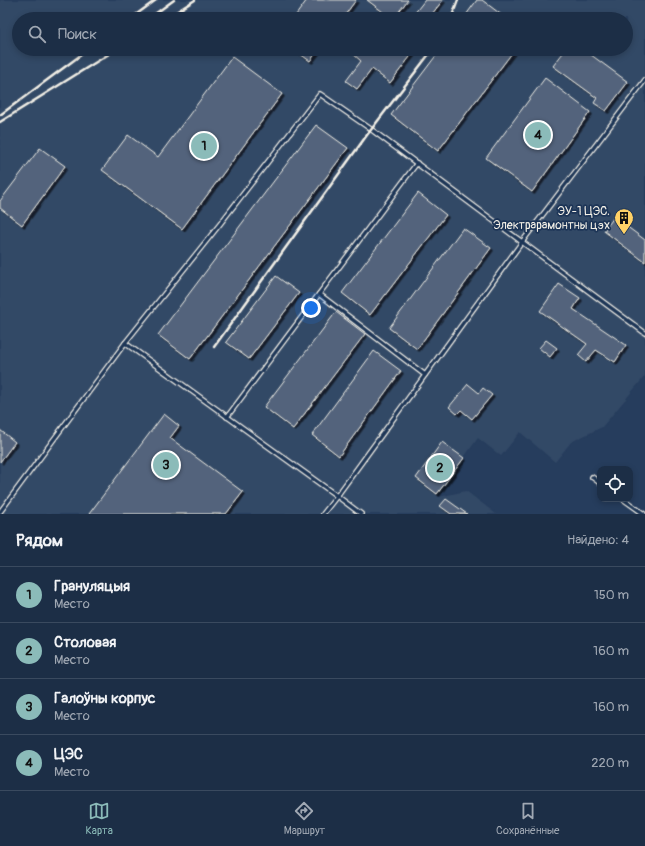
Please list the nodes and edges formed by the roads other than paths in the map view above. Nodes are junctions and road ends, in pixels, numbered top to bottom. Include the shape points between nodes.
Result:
1 (645, 80) edge
2 (417, 163) junction
3 (522, 242) junction
4 (319, 294) junction
5 (645, 333) edge
6 (125, 343) junction
7 (425, 376) junction
8 (227, 417) junction
9 (592, 477) dead end
10 (597, 481) edge
11 (336, 496) junction
12 (627, 502) edge
13 (0, 512) edge
14 (323, 514) edge
15 (361, 514) edge
16 (644, 514) edge

1 - 3 lane
2 - 3 lane
2 - 4 lane
2 - 6 lane via 320,94
3 - 5 lane
3 - 7 lane
4 - 7 lane
4 - 8 lane
6 - 8 lane
6 - 13 lane
7 - 11 lane
8 - 11 lane
9 - 10 lane
11 - 14 lane
11 - 15 lane
12 - 16 lane

